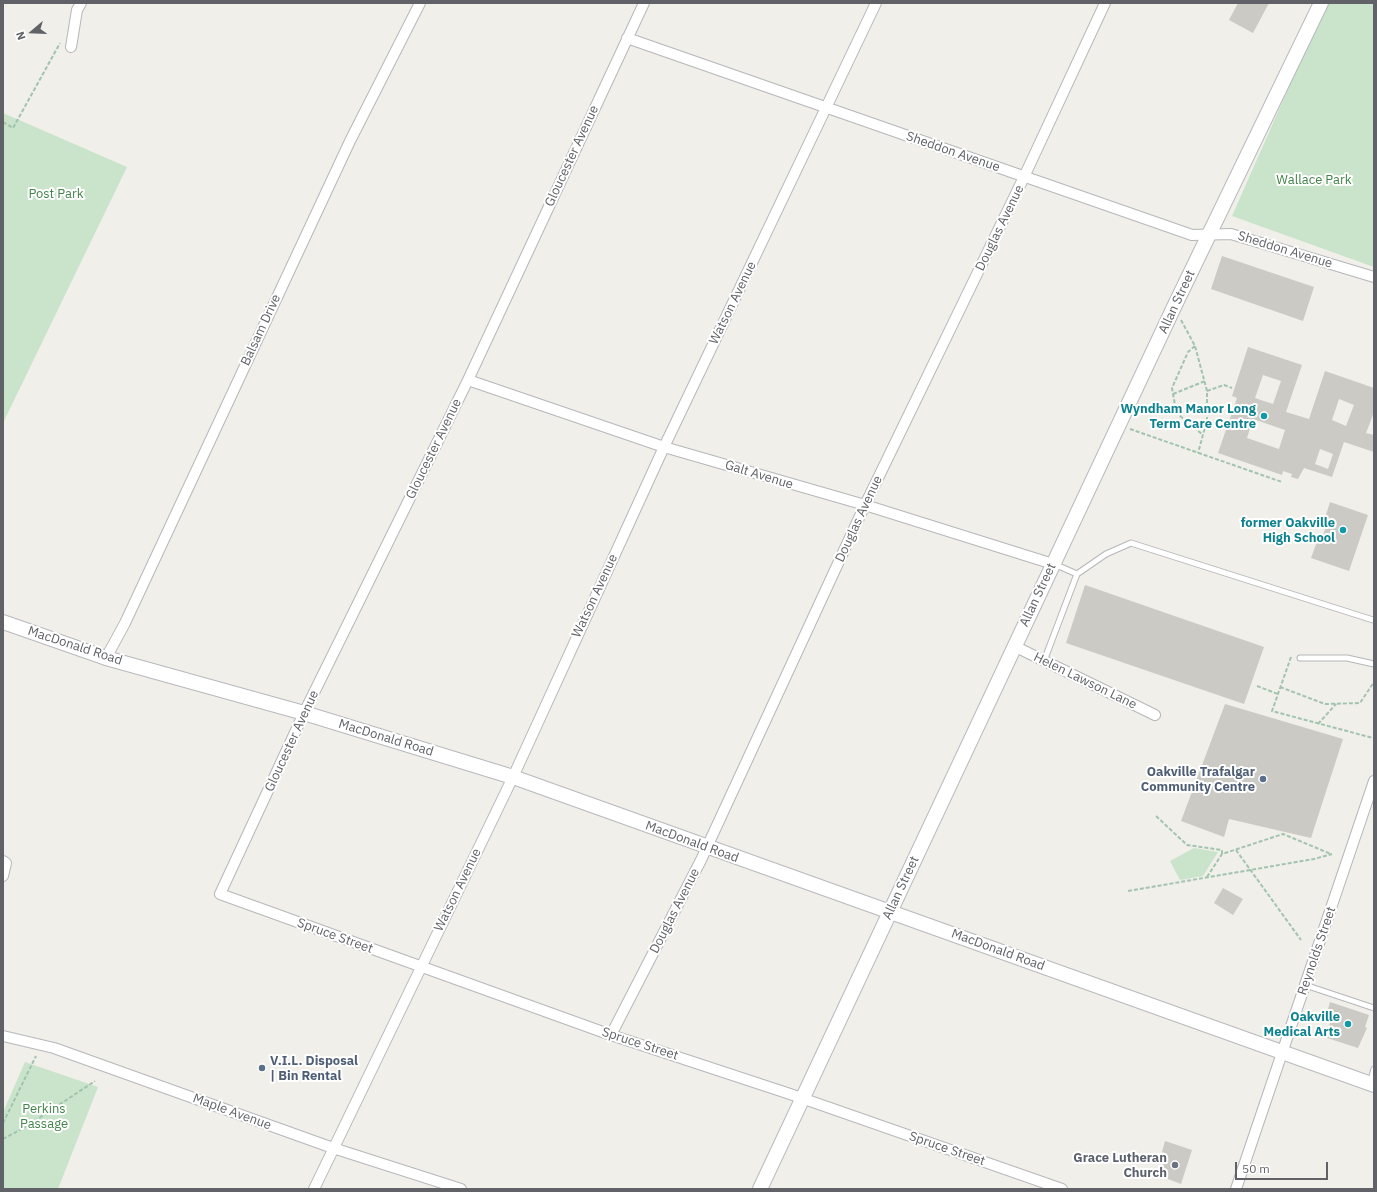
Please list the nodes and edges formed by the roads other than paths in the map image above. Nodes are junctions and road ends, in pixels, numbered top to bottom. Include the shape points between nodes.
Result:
1 (81, 3) edge
2 (420, 3) edge
3 (644, 3) edge
4 (876, 3) edge
5 (1104, 3) edge
6 (1321, 3) edge
7 (627, 38) junction
8 (71, 47) road end
9 (826, 108) junction
10 (1024, 178) junction
11 (1208, 235) junction
12 (1374, 277) edge
13 (468, 380) junction
14 (664, 447) junction
15 (865, 505) junction
16 (1053, 564) junction
17 (1077, 574) junction
18 (1373, 620) dead end
19 (3, 622) edge
20 (1014, 646) junction
21 (106, 658) junction
22 (1300, 658) dead end
23 (1044, 661) junction
24 (1374, 664) edge
25 (304, 713) junction
26 (1155, 715) dead end
27 (513, 777) junction
28 (1374, 781) edge
29 (707, 847) junction
30 (3, 861) edge
31 (3, 876) edge
32 (220, 894) joint
33 (890, 911) junction
34 (421, 968) junction
35 (1305, 985) junction
36 (1374, 1008) edge
37 (611, 1035) junction
38 (3, 1036) edge
39 (1282, 1053) junction
40 (1374, 1068) edge
41 (1372, 1084) edge
42 (802, 1098) junction
43 (333, 1148) junction
44 (314, 1189) edge
45 (461, 1189) edge
46 (760, 1189) edge
47 (1062, 1189) edge
48 (1236, 1189) edge

1 - 8 street via 77,10
2 - 21 street, Balsam Drive via 350,141
3 - 7 street, Gloucester Avenue
4 - 9 street, Watson Avenue
5 - 10 street, Douglas Avenue
6 - 11 street, Allan Street
7 - 9 street, Sheddon Avenue
7 - 13 street, Gloucester Avenue
9 - 10 street, Sheddon Avenue
9 - 14 street, Watson Avenue
10 - 11 street, Sheddon Avenue via 1192,234
10 - 15 street, Douglas Avenue
11 - 12 street, Sheddon Avenue via 1231,234
11 - 16 street, Allan Street
13 - 14 street, Galt Avenue
13 - 25 street, Gloucester Avenue
14 - 15 street, Galt Avenue
14 - 27 street, Watson Avenue
15 - 16 street, Galt Avenue
15 - 29 street, Douglas Avenue
16 - 17 lane
16 - 20 street, Allan Street
17 - 18 lane via 1106,554 1131,543
17 - 23 lane
19 - 21 street, MacDonald Road
20 - 23 street, Helen Lawson Lane
20 - 33 street, Allan Street
21 - 25 street, MacDonald Road
22 - 24 lane via 1347,658
23 - 26 street, Helen Lawson Lane
25 - 27 street, MacDonald Road
25 - 32 street, Gloucester Avenue
27 - 29 street, MacDonald Road
27 - 34 street, Watson Avenue
28 - 35 street, Reynolds Street
29 - 33 street, MacDonald Road
29 - 37 street, Douglas Avenue
30 - 31 street via 6,863
32 - 34 street, Spruce Street
33 - 39 street, MacDonald Road
33 - 42 street, Allan Street
34 - 37 street, Spruce Street
34 - 43 street, Watson Avenue
35 - 36 lane
35 - 39 street, Reynolds Street
37 - 42 street, Spruce Street
38 - 43 street, Maple Avenue via 41,1046
39 - 41 street, MacDonald Road
39 - 48 street, Reynolds Street
40 - 41 lane
42 - 46 street, Allan Street
42 - 47 street, Spruce Street
43 - 44 street, Watson Avenue
43 - 45 street, Maple Avenue

